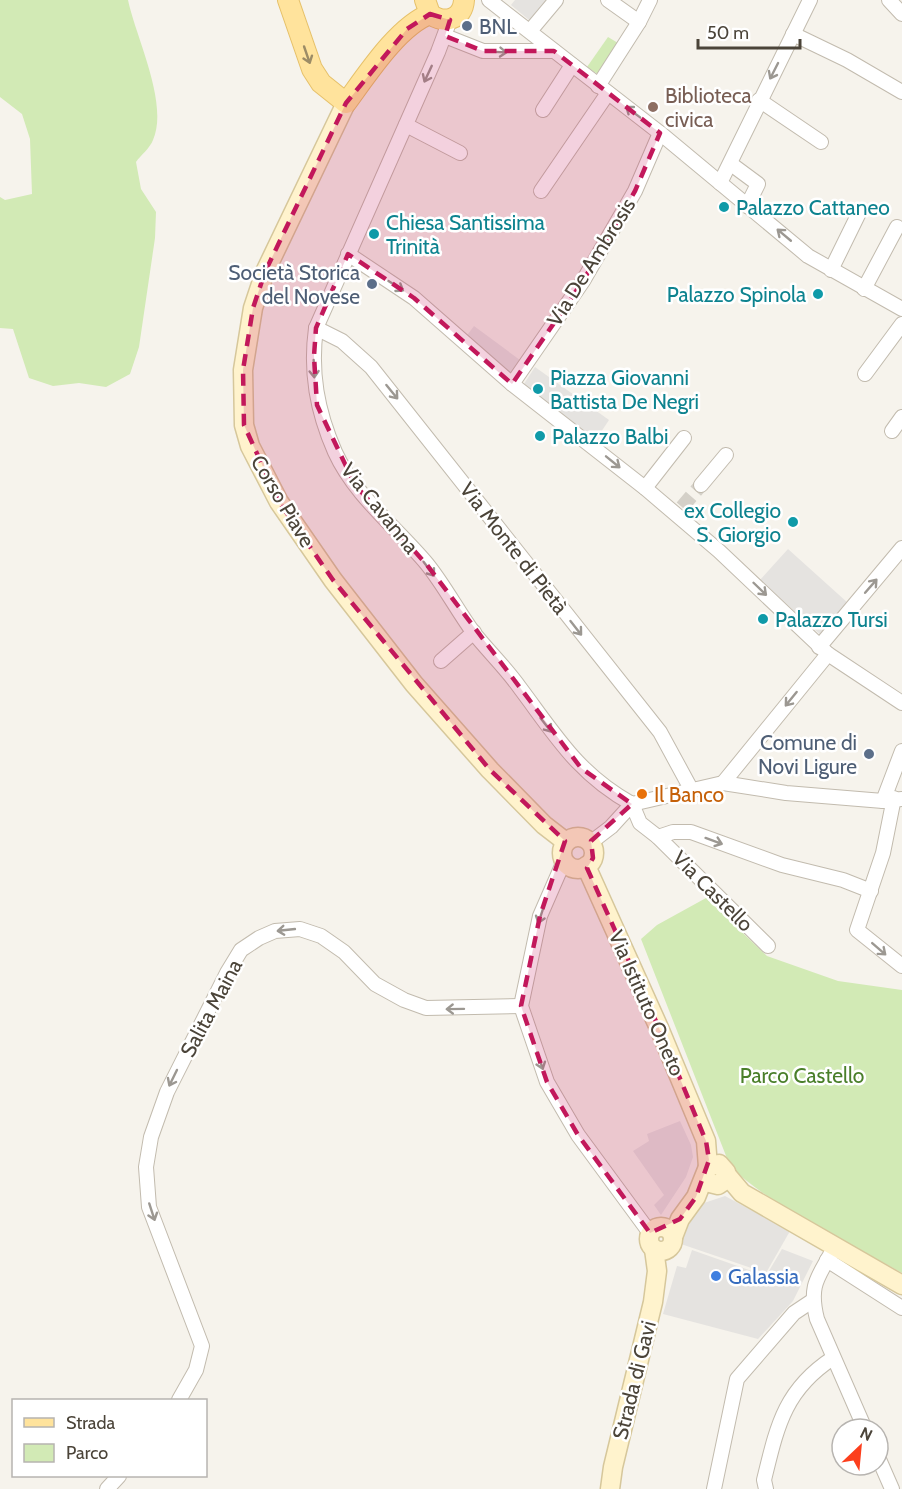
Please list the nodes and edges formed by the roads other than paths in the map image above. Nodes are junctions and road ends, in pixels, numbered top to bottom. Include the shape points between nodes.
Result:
1 (288, 0) edge
2 (464, 0) edge
3 (489, 0) edge
4 (556, 0) edge
5 (608, 0) edge
6 (650, 0) edge
7 (810, 0) edge
8 (889, 0) edge
9 (428, 7) edge
10 (902, 14) edge
11 (639, 22) junction
12 (447, 28) junction
13 (530, 31) junction
14 (792, 33) junction
15 (554, 51) junction
16 (572, 65) junction
17 (603, 90) junction
18 (902, 92) edge
19 (759, 100) junction
20 (346, 103) junction
21 (543, 110) dead end
22 (406, 125) junction
23 (660, 133) junction
24 (821, 142) dead end
25 (460, 153) dead end
26 (731, 164) junction
27 (720, 183) junction
28 (541, 191) dead end
29 (747, 206) junction
30 (859, 213) dead end
31 (897, 227) dead end
32 (348, 254) junction
33 (831, 270) junction
34 (864, 289) junction
35 (901, 306) edge
36 (902, 324) edge
37 (316, 328) junction
38 (865, 374) dead end
39 (512, 384) junction
40 (902, 417) edge
41 (892, 431) dead end
42 (684, 438) dead end
43 (726, 456) dead end
44 (701, 485) tunnel mouth
45 (645, 488) junction
46 (902, 548) edge
47 (474, 632) junction
48 (824, 650) junction
49 (441, 661) dead end
50 (902, 703) edge
51 (902, 752) edge
52 (723, 783) junction
53 (691, 789) junction
54 (893, 799) edge
55 (632, 804) junction
56 (658, 837) junction
57 (566, 842) junction
58 (590, 843) junction
59 (564, 861) junction
60 (586, 866) junction
61 (871, 891) junction
62 (768, 946) dead end
63 (902, 966) edge
64 (521, 1006) junction
65 (716, 1176) junction
66 (665, 1236) junction
67 (831, 1253) junction
68 (902, 1285) edge
69 (812, 1301) junction
70 (902, 1308) edge
71 (833, 1358) junction
72 (180, 1399) edge
73 (860, 1417) edge
74 (118, 1477) edge
75 (107, 1489) edge
76 (610, 1489) edge
77 (714, 1489) edge
78 (766, 1489) edge

1 -> 20 main road via 312,69 321,83
2 - 12 main road via 460,14
3 - 13 street
4 - 13 street
5 - 11 street
6 - 11 street
7 - 14 street
8 - 10 street
9 - 12 main road, Corso Piave
9 - 20 main road, Corso Piave
11 - 17 street
12 -> 15 street via 483,51
12 -> 22 street, Via Cavanna
13 - 15 street
14 - 18 street
14 -> 19 street
15 - 16 street
16 - 17 street
16 - 21 street
23 -> 17 street
17 - 28 street
19 - 24 street
19 - 26 street
20 - 57 main road, Corso Piave via 265,272 253,308 243,370 244,425 250,446 279,502 333,580 414,684 490,770
22 - 25 street
22 - 32 street, Via Cavanna
23 - 27 street
23 - 39 street, Via De Ambrosis via 635,191 583,281
26 - 27 street
26 - 29 street via 758,184
27 - 29 street
33 -> 29 street
30 - 33 street
31 - 34 street
32 - 37 street, Via Cavanna
32 -> 39 street via 414,298
33 - 34 street
34 - 35 street
36 - 38 street
37 -> 47 street, Via Cavanna via 317,405 336,454 355,485 427,565
37 -> 53 street, Via Monte di Pietà via 357,351 416,421 660,732
39 -> 45 street
40 - 41 street
42 - 45 street
43 - 44 street
45 -> 48 street via 679,511
48 -> 46 street
47 - 49 street
47 -> 55 street, Via Cavanna via 581,768
48 - 50 street
48 -> 52 street
51 - 54 street
52 - 53 street
52 - 54 street via 786,793
53 - 55 street
54 - 61 street
55 - 56 street, Via Castello via 640,823
55 - 58 street
56 -> 61 street via 692,832 782,865
56 - 62 street, Via Castello
57 - 58 main road via 578,837
57 - 59 main road via 562,851
58 - 60 main road via 593,852
59 - 60 main road via 574,868
59 -> 64 street via 540,916
60 - 65 main road, Via Istituto Oneto via 659,1028 706,1141
61 -> 63 street via 858,930
64 -> 66 street via 547,1082 578,1135
64 -> 72 street, Salita Maina via 426,1008 375,984 344,952 321,936 300,928 275,931 242,950 167,1092 146,1167 149,1207 202,1346 196,1370
65 - 66 main road
65 - 67 main road via 822,1241
66 - 76 main road, Strada di Gavi
67 - 68 main road
67 - 69 street via 812,1290
67 - 70 street
69 - 71 street
69 - 77 street via 794,1313 737,1379
71 - 73 street
71 - 78 street via 819,1367 784,1406 764,1480
74 - 75 street

